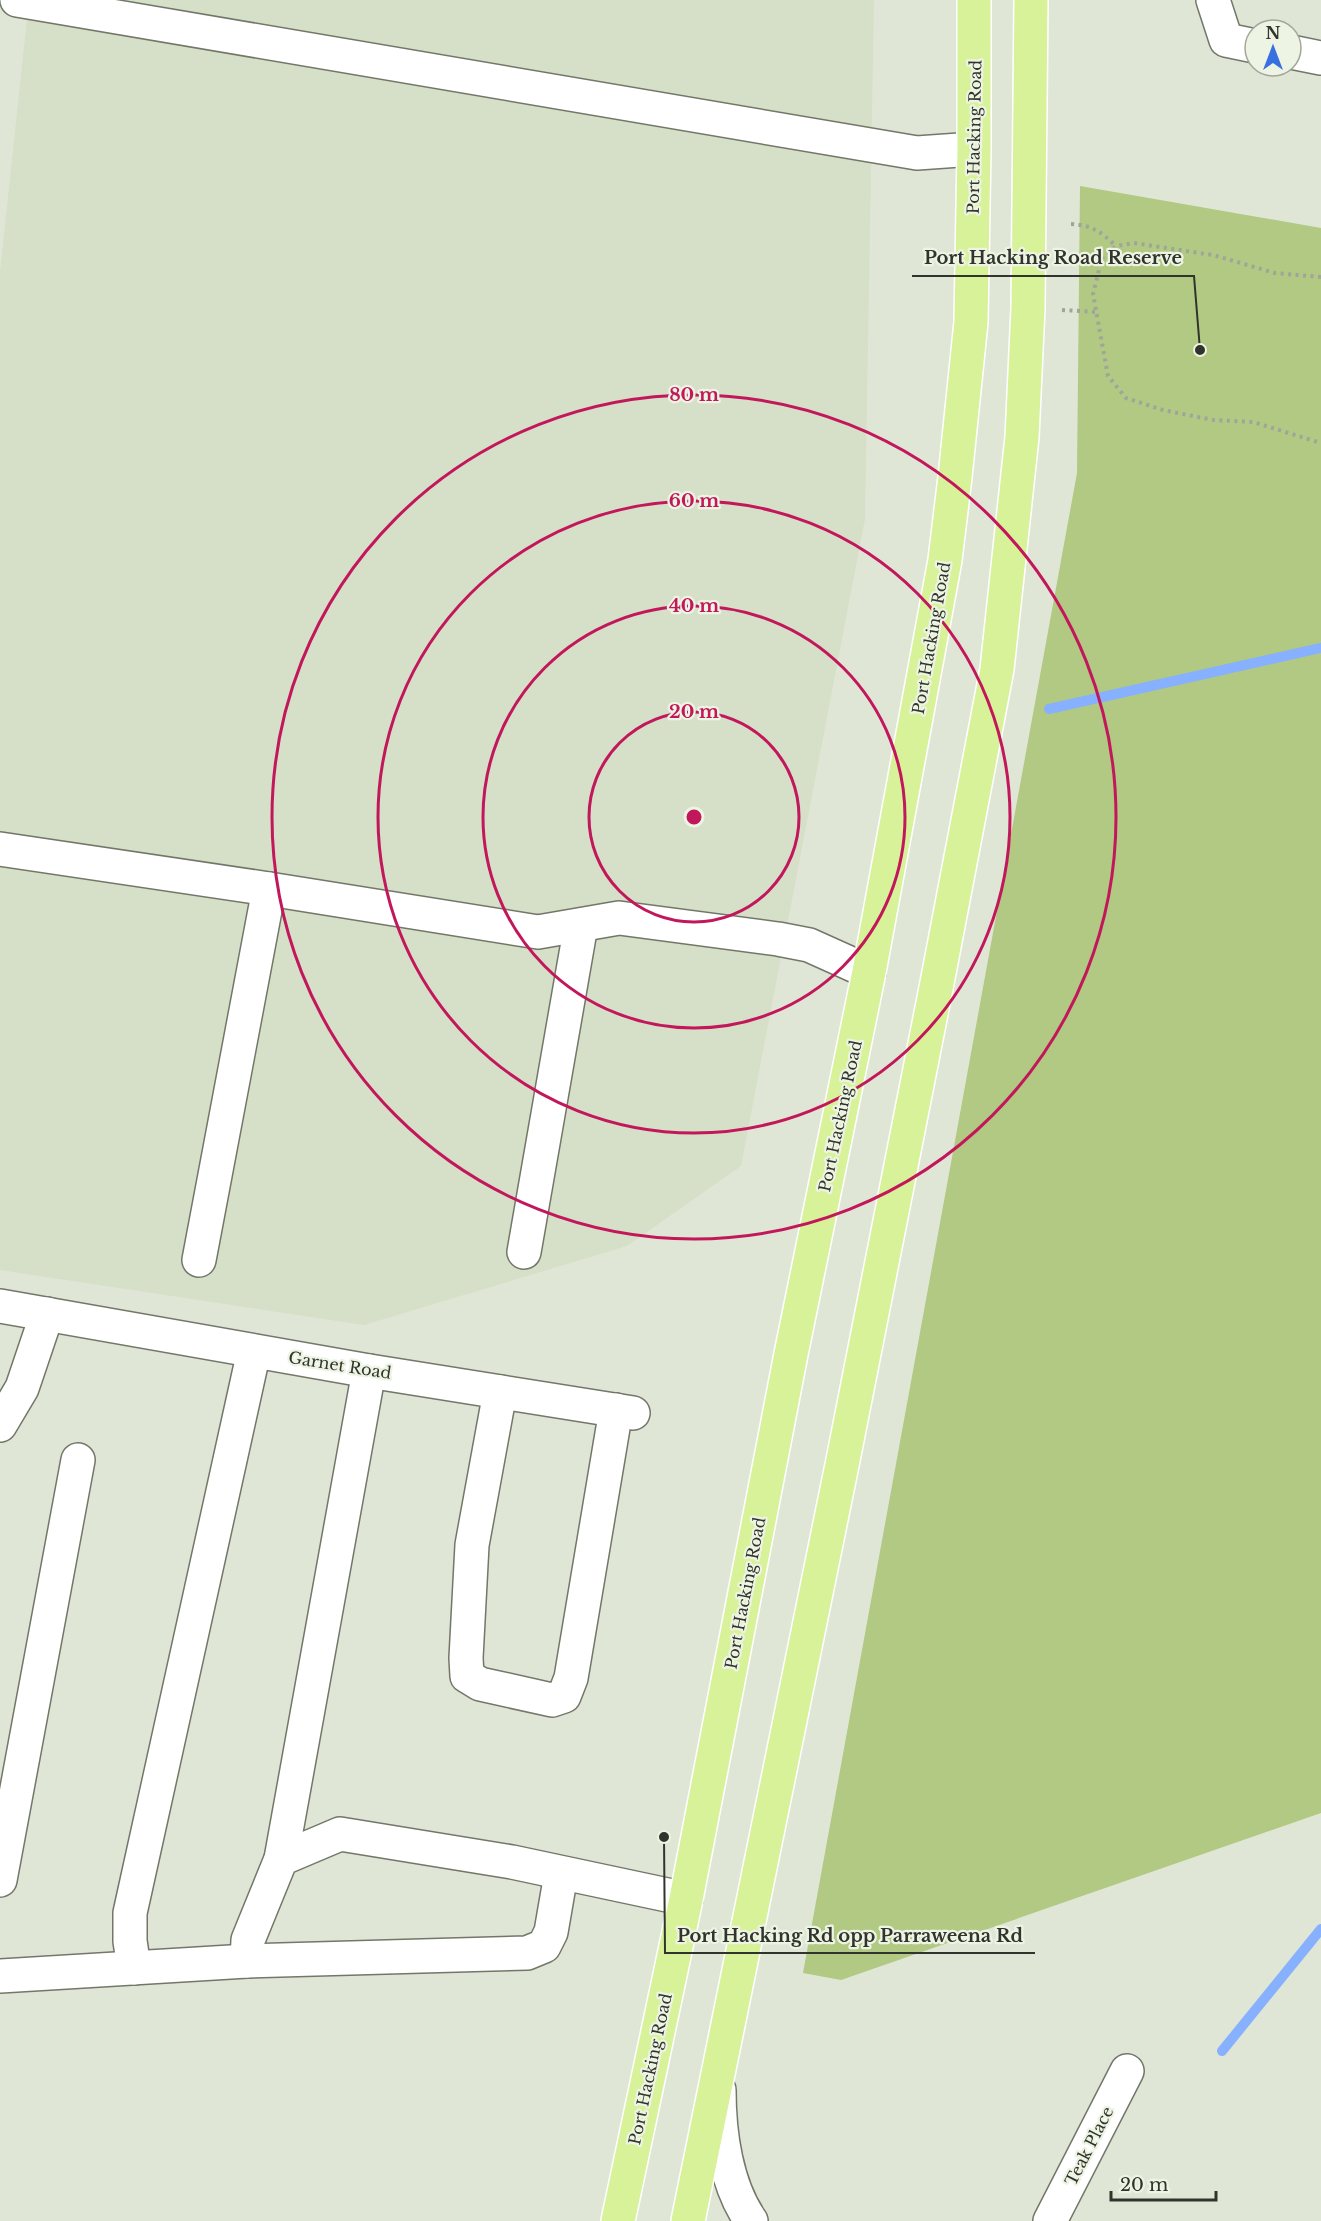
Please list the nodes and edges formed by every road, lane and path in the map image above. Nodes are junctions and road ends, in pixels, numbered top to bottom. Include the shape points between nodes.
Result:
1 (17, 0) edge
2 (975, 0) edge
3 (1031, 0) edge
4 (1213, 0) edge
5 (1243, 44) edge
6 (1303, 54) edge
7 (1321, 58) edge
8 (975, 149) junction
9 (1071, 224) dead end
10 (1116, 246) junction
11 (1321, 276) edge
12 (1321, 443) edge
13 (0, 849) edge
14 (269, 889) junction
15 (581, 925) junction
16 (869, 972) junction
17 (524, 1252) dead end
18 (199, 1260) dead end
19 (0, 1306) edge
20 (47, 1314) junction
21 (254, 1351) junction
22 (369, 1371) junction
23 (500, 1392) junction
24 (0, 1425) edge
25 (78, 1460) dead end
26 (281, 1859) junction
27 (561, 1874) junction
28 (0, 1880) edge
29 (686, 1899) junction
30 (247, 1961) junction
31 (134, 1968) junction
32 (0, 1976) edge
33 (718, 2067) junction
34 (1127, 2071) dead end
35 (618, 2221) edge
36 (688, 2221) edge
37 (751, 2221) edge
38 (1050, 2221) edge

1 - 8 street via 916,153
2 - 8 main road, Port Hacking Road
3 - 33 main road via 1028,308 1022,437 997,669 848,1437
4 - 5 street via 1226,40
6 - 7 street
8 - 16 main road, Port Hacking Road via 971,322 945,560
9 - 10 path via 1099,230
10 - 11 path via 1134,243 1202,253 1275,273
10 - 12 path via 1102,258 1093,294 1108,376 1126,398 1213,420 1253,422
13 - 14 street
14 - 15 street via 538,932
14 - 18 street
15 - 16 street via 619,918 778,939 809,945
15 - 17 street
16 - 29 main road, Port Hacking Road
19 - 20 street, Garnet Road
20 - 21 street, Garnet Road
20 - 24 street via 22,1388
21 - 22 street, Garnet Road
21 - 31 street via 130,1913
22 - 23 street, Garnet Road
22 - 26 street
23 - 23 street, Garnet Road via 624,1412 571,1678 564,1696 552,1700 480,1684 467,1676 472,1545
25 - 28 street
26 - 27 street via 340,1834
26 - 30 street via 248,1940
27 - 29 street
27 - 30 street via 551,1932 544,1946 527,1953
29 - 35 main road, Port Hacking Road
30 - 31 street
31 - 32 street
33 - 36 main road
33 - 37 street via 719,2102 732,2182
34 - 38 street, Teak Place

